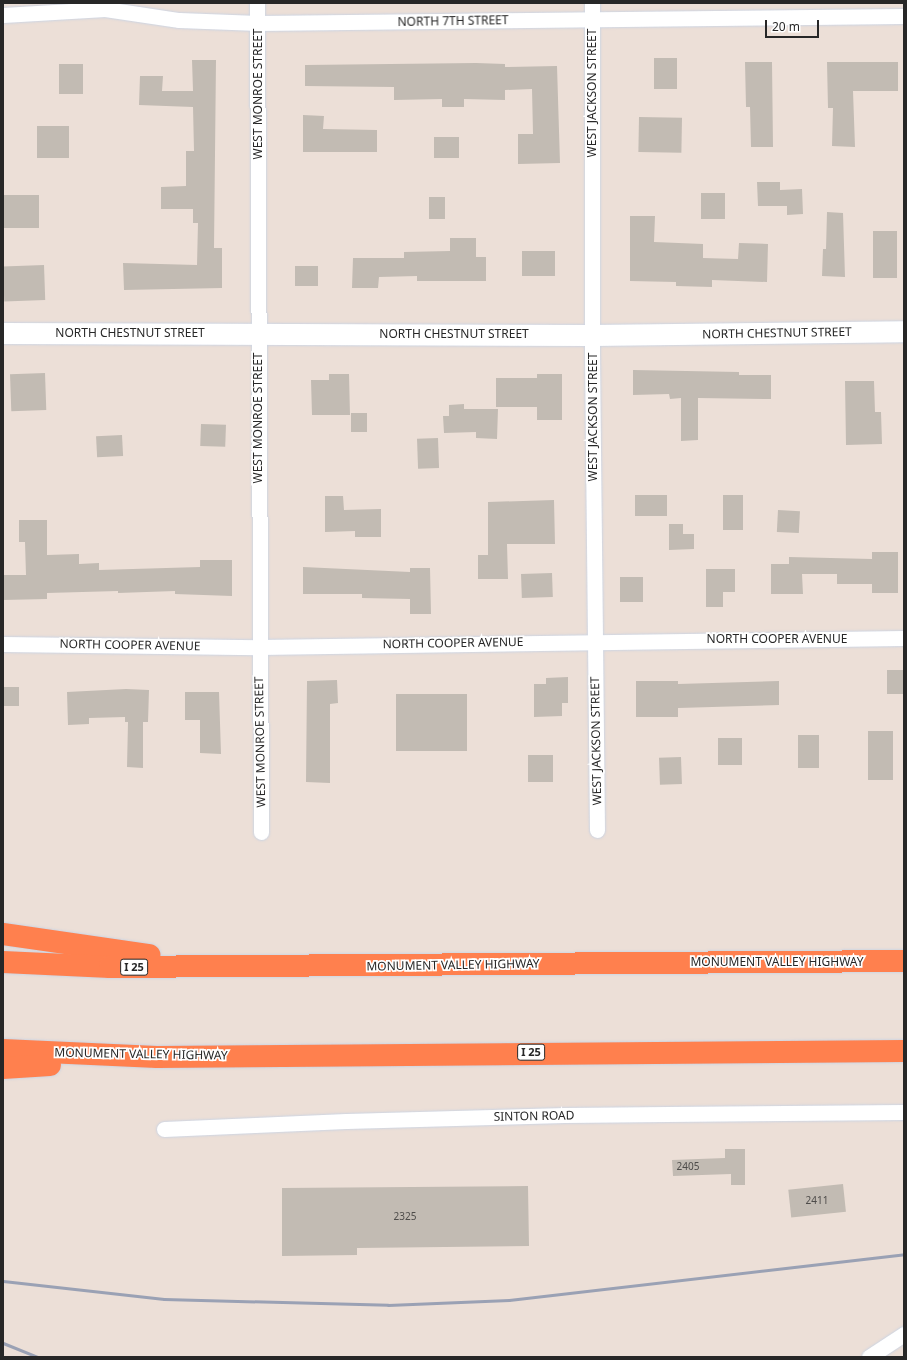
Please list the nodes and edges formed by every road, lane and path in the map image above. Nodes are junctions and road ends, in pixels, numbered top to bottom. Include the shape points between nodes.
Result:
1 (257, 3) edge
2 (592, 3) edge
3 (3, 15) edge
4 (904, 16) edge
5 (592, 19) junction
6 (258, 23) junction
7 (904, 331) edge
8 (3, 333) edge
9 (258, 334) junction
10 (592, 335) junction
11 (904, 638) edge
12 (594, 641) junction
13 (3, 644) edge
14 (259, 647) junction
15 (597, 830) dead end
16 (261, 832) dead end
17 (3, 934) edge
18 (3, 962) edge
19 (904, 962) edge
20 (266, 967) junction
21 (3, 1050) edge
22 (904, 1051) edge
23 (157, 1057) junction
24 (3, 1068) edge
25 (904, 1112) edge
26 (164, 1129) dead end
27 (904, 1334) edge
28 (869, 1357) edge

1 - 6 street, WEST MONROE STREET
2 - 5 street, WEST JACKSON STREET
3 - 6 street, NORTH 7TH STREET via 105,9 179,20
4 - 5 street, NORTH 7TH STREET
5 - 6 street, NORTH 7TH STREET
5 - 10 street, WEST JACKSON STREET
6 - 9 street, WEST MONROE STREET
7 - 10 main road, NORTH CHESTNUT STREET
8 - 9 main road, NORTH CHESTNUT STREET
9 - 10 main road, NORTH CHESTNUT STREET
9 - 14 street, WEST MONROE STREET
10 - 12 street, WEST JACKSON STREET
11 - 12 street, NORTH COOPER AVENUE
12 - 14 street, NORTH COOPER AVENUE
12 - 15 street, WEST JACKSON STREET
13 - 14 street, NORTH COOPER AVENUE
14 - 16 street, WEST MONROE STREET
17 - 20 highway via 155,956
18 - 20 highway, MONUMENT VALLEY HIGHWAY / I 25 via 110,967
19 - 20 highway, MONUMENT VALLEY HIGHWAY / I 25
21 - 23 highway, MONUMENT VALLEY HIGHWAY / I 25
22 - 23 highway, MONUMENT VALLEY HIGHWAY / I 25
23 - 24 highway
25 - 26 street, SINTON ROAD via 565,1115
27 - 28 street

